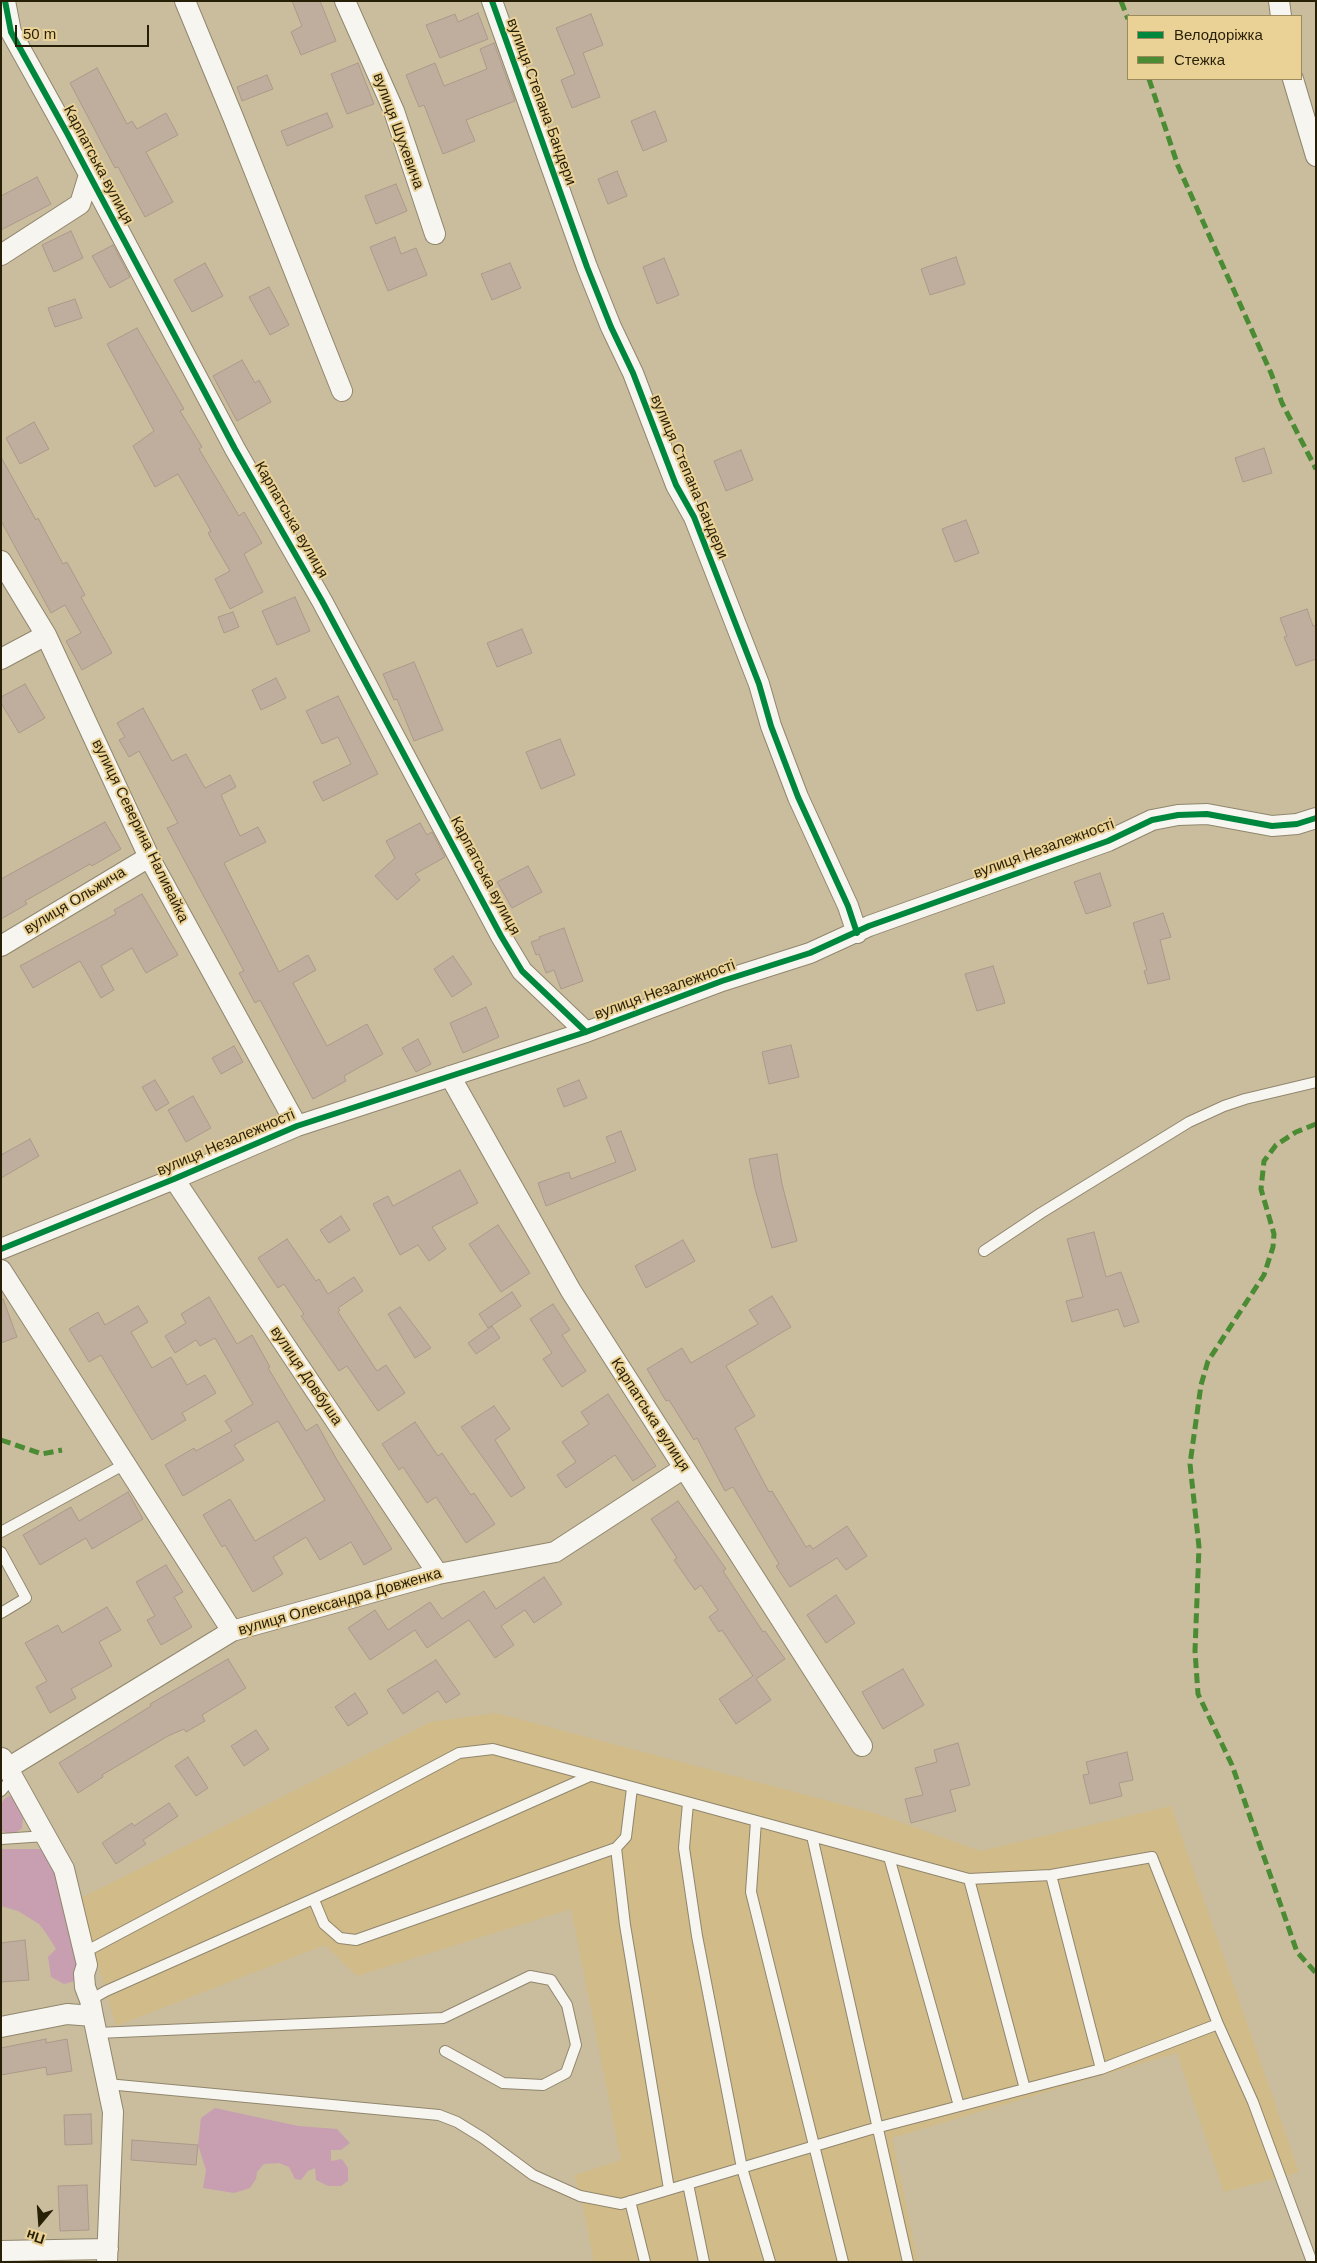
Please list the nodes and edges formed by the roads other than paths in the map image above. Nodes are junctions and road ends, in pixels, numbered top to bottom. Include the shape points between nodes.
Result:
1 (6, 1) edge
2 (184, 1) edge
3 (345, 1) edge
4 (492, 1) edge
5 (1279, 1) edge
6 (1281, 15) edge
7 (1293, 80) edge
8 (1316, 156) edge
9 (89, 175) junction
10 (435, 234) dead end
11 (1, 255) edge
12 (342, 391) dead end
13 (1, 561) edge
14 (46, 635) junction
15 (1, 659) edge
16 (1316, 818) edge
17 (149, 857) junction
18 (857, 933) junction
19 (1, 946) edge
20 (586, 1032) junction
21 (450, 1076) junction
22 (1316, 1082) edge
23 (297, 1126) junction
24 (174, 1179) junction
25 (1, 1249) edge
26 (984, 1251) dead end
27 (1, 1270) edge
28 (125, 1464) junction
29 (684, 1468) junction
30 (1, 1532) edge
31 (1, 1552) edge
32 (438, 1574) junction
33 (1, 1612) edge
34 (232, 1632) junction
35 (862, 1746) dead end
36 (6, 1773) edge
37 (590, 1776) junction
38 (632, 1788) junction
39 (688, 1803) junction
40 (756, 1821) junction
41 (46, 1836) junction
42 (812, 1836) junction
43 (1, 1838) edge
44 (616, 1848) junction
45 (889, 1857) junction
46 (1051, 1875) junction
47 (969, 1879) junction
48 (314, 1900) junction
49 (83, 1953) junction
50 (93, 2016) junction
51 (1218, 2024) junction
52 (1, 2027) edge
53 (444, 2051) dead end
54 (1101, 2069) junction
55 (107, 2084) junction
56 (1025, 2089) junction
57 (959, 2106) junction
58 (880, 2127) junction
59 (815, 2146) junction
60 (742, 2168) junction
61 (688, 2184) junction
62 (669, 2189) junction
63 (630, 2201) junction
64 (1, 2251) edge
65 (108, 2255) edge
66 (645, 2262) edge
67 (704, 2262) edge
68 (770, 2262) edge
69 (843, 2262) edge
70 (908, 2262) edge
71 (1312, 2262) edge

1 - 9 street, Карпатська вулиця via 11,32
2 - 12 street
3 - 10 street, вулиця Шухевича via 394,111
4 - 18 street, вулиця Степана Бандери via 591,276 676,485 694,517 759,684 798,797
5 - 6 street
7 - 8 street
9 - 11 street via 80,204
9 - 20 street, Карпатська вулиця via 501,936 522,971
13 - 14 street, вулиця Северина Наливайка
14 - 15 street
14 - 17 street, вулиця Северина Наливайка
16 - 18 street, вулиця Незалежності via 1297,824 1272,826 1207,814 1178,814 1152,820 1108,842
17 - 19 street, вулиця Ольжича
17 - 23 street, вулиця Северина Наливайка
18 - 20 street, вулиця Незалежності via 810,953 722,981
20 - 21 street, вулиця Незалежності
21 - 23 street, вулиця Незалежності
21 - 29 street, Карпатська вулиця via 571,1291
22 - 26 lane via 1245,1099 1189,1122 1041,1212
23 - 24 street, вулиця Незалежності
24 - 25 street, вулиця Незалежності
24 - 32 street, вулиця Довбуша
27 - 28 street
28 - 30 lane
28 - 34 street
29 - 32 street, вулиця Олександра Довженка via 555,1552
29 - 35 street, Карпатська вулиця
31 - 33 lane via 26,1598
32 - 34 street, вулиця Олександра Довженка
34 - 36 street, вулиця Олександра Довженка
36 - 41 street
37 - 38 lane
37 - 48 lane
37 - 49 lane via 493,1749 459,1753
38 - 39 lane
38 - 44 lane via 626,1837
39 - 40 lane
39 - 60 lane via 684,1848
40 - 42 lane
40 - 59 lane via 751,1892
41 - 43 lane
41 - 49 street via 64,1869
42 - 45 lane
42 - 58 lane
44 - 48 lane via 356,1940 340,1938 324,1924
44 - 62 lane via 625,1924
45 - 47 lane
45 - 57 lane
46 - 47 lane
46 - 51 lane via 1152,1857
46 - 54 lane
47 - 56 lane
48 - 50 lane via 106,1991
49 - 50 street via 87,1965 85,1987
50 - 52 street via 67,2014
50 - 53 lane via 443,2018 530,1976 551,1980 568,2005 576,2045 566,2073 543,2085 503,2083
50 - 55 street
51 - 54 lane
51 - 71 lane via 1253,2102
54 - 56 lane
55 - 63 lane via 439,2115 457,2122 541,2178 580,2196 621,2204
55 - 65 street via 113,2112
56 - 57 lane
57 - 58 lane
58 - 59 lane
58 - 70 lane
59 - 60 lane
59 - 69 lane
60 - 61 lane
60 - 68 lane
61 - 62 lane
61 - 67 lane
62 - 63 lane
63 - 66 lane
64 - 65 street

